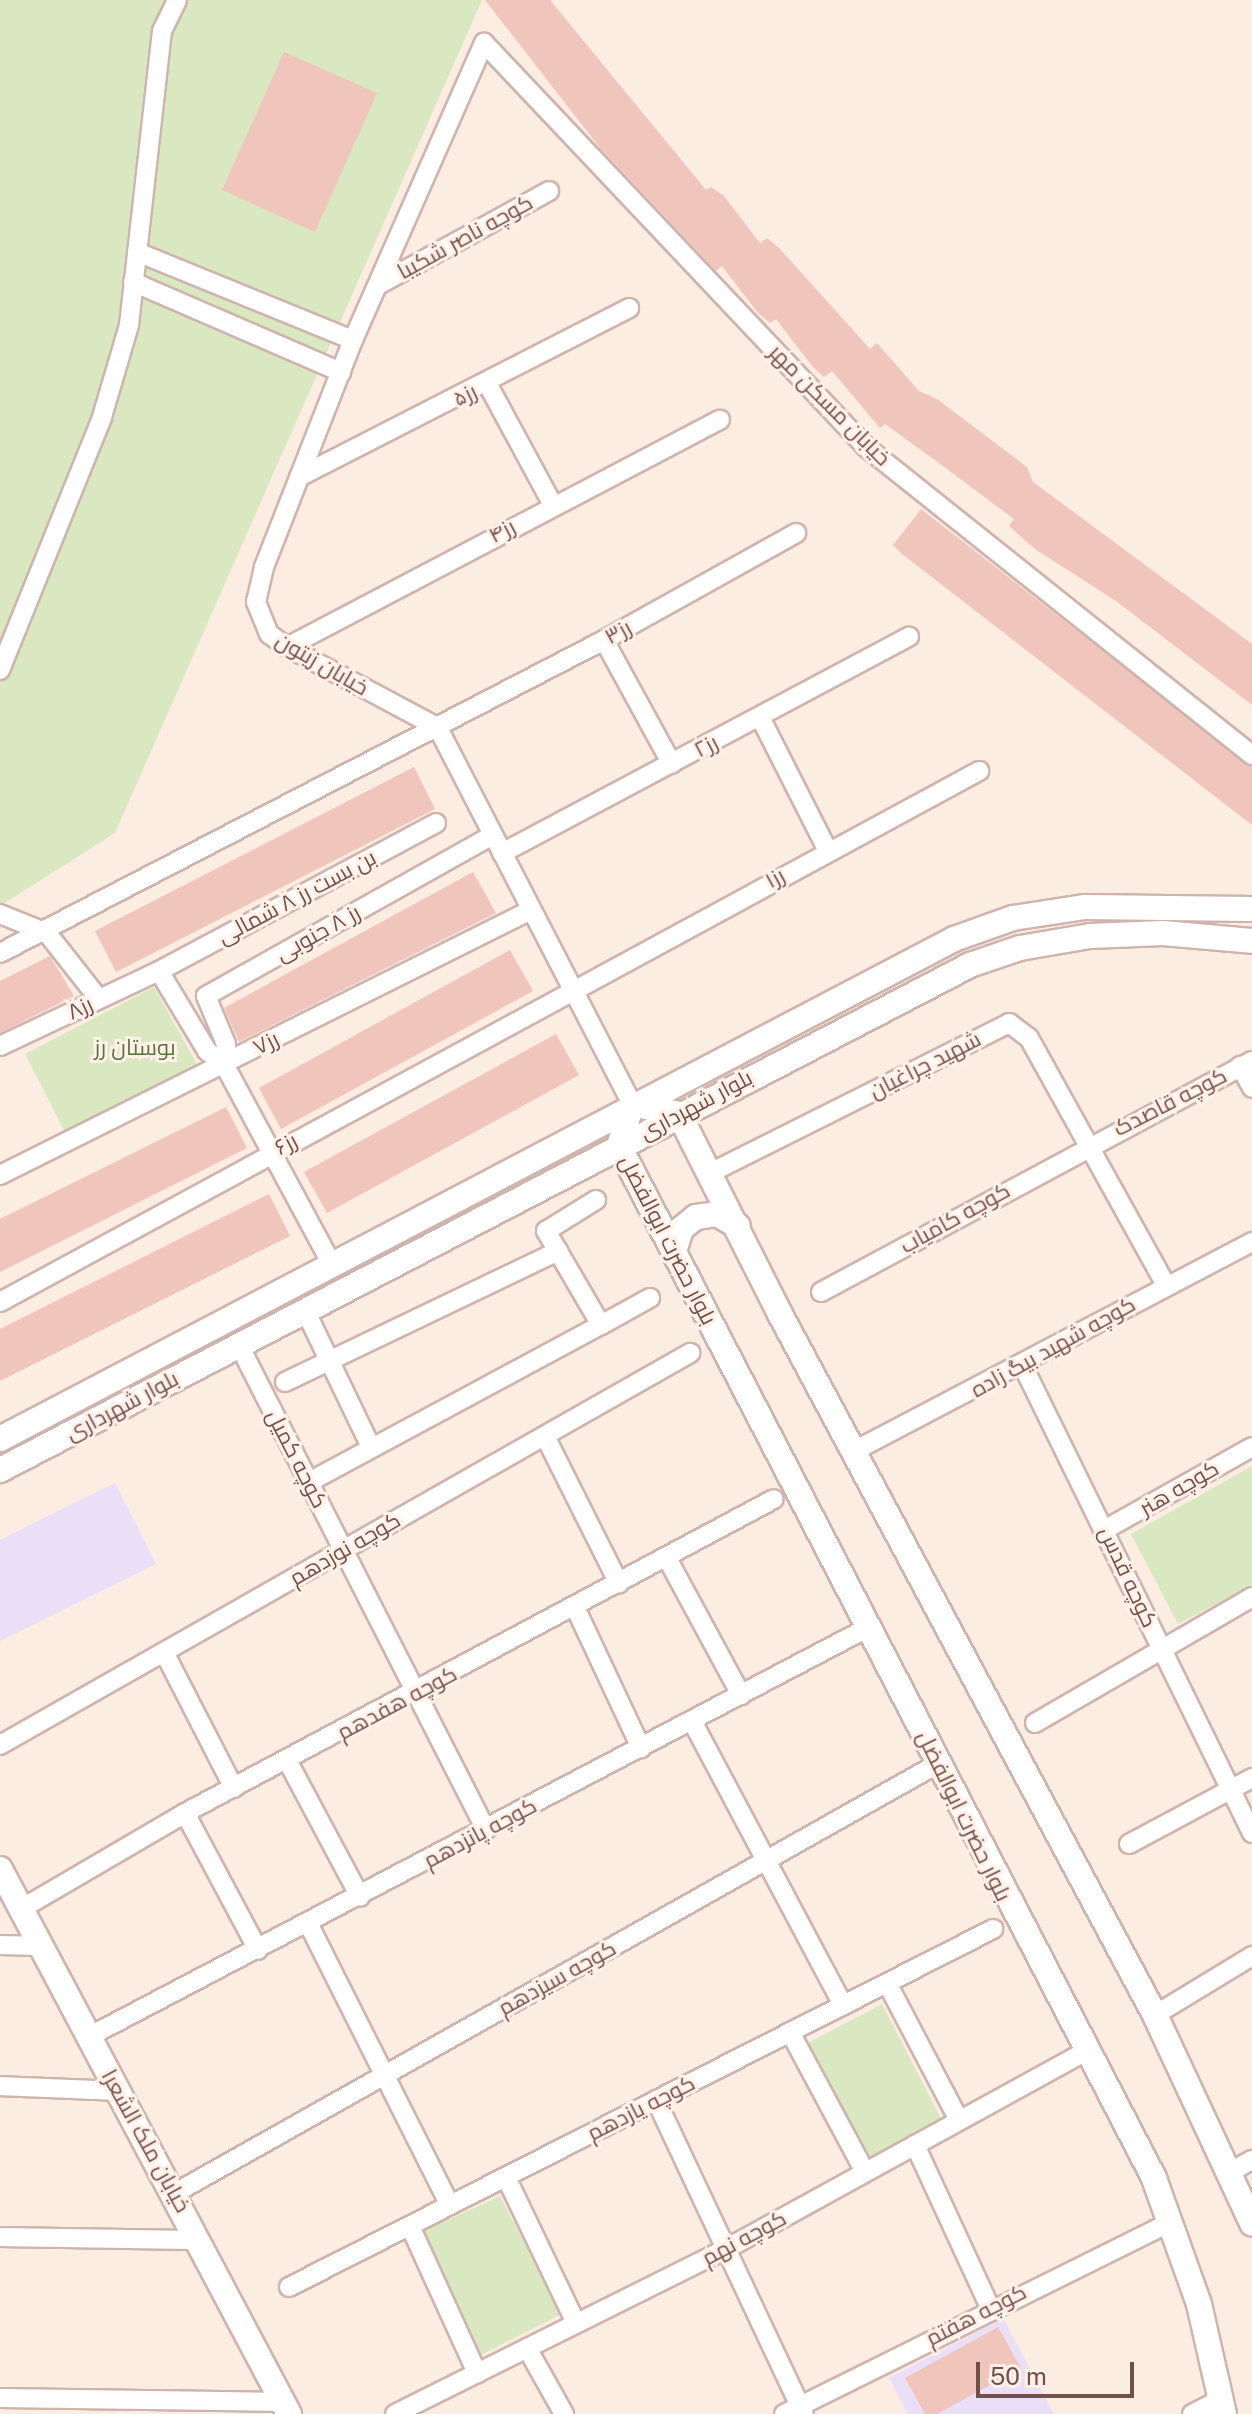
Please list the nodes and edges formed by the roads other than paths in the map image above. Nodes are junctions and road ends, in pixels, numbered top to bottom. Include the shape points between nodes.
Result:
1 (177, 0) edge
2 (484, 43) joint
3 (549, 191) dead end
4 (137, 252) junction
5 (133, 282) junction
6 (380, 284) junction
7 (629, 308) dead end
8 (353, 340) junction
9 (341, 372) junction
10 (487, 383) junction
11 (720, 420) dead end
12 (299, 477) junction
13 (553, 505) junction
14 (796, 533) dead end
15 (909, 637) dead end
16 (604, 640) junction
17 (287, 647) junction
18 (0, 670) edge
19 (760, 717) junction
20 (437, 727) junction
21 (1252, 755) edge
22 (672, 764) junction
23 (979, 771) dead end
24 (436, 823) dead end
25 (493, 835) junction
26 (827, 849) junction
27 (502, 853) junction
28 (1252, 909) edge
29 (531, 910) junction
30 (0, 914) edge
31 (47, 933) junction
32 (1252, 941) edge
33 (0, 953) edge
34 (159, 971) junction
35 (573, 989) junction
36 (99, 999) junction
37 (0, 1046) edge
38 (224, 1064) junction
39 (1246, 1064) edge
40 (1252, 1088) edge
41 (632, 1104) junction
42 (679, 1114) junction
43 (1089, 1143) junction
44 (619, 1146) junction
45 (269, 1153) junction
46 (710, 1173) junction
47 (0, 1175) edge
48 (596, 1200) dead end
49 (738, 1226) junction
50 (1252, 1242) edge
51 (558, 1251) junction
52 (674, 1252) junction
53 (331, 1263) junction
54 (1166, 1285) junction
55 (821, 1292) dead end
56 (650, 1298) dead end
57 (0, 1302) edge
58 (305, 1310) junction
59 (601, 1325) junction
60 (239, 1345) junction
61 (690, 1353) dead end
62 (330, 1360) junction
63 (1023, 1366) junction
64 (285, 1382) dead end
65 (545, 1436) junction
66 (0, 1439) edge
67 (371, 1447) junction
68 (1252, 1447) edge
69 (854, 1451) junction
70 (0, 1470) edge
71 (309, 1482) junction
72 (774, 1499) dead end
73 (1106, 1529) junction
74 (344, 1550) junction
75 (667, 1558) junction
76 (619, 1584) junction
77 (1252, 1597) edge
78 (575, 1607) junction
79 (869, 1627) junction
80 (1161, 1647) junction
81 (164, 1652) junction
82 (417, 1693) junction
83 (741, 1695) junction
84 (692, 1721) junction
85 (1035, 1723) dead end
86 (0, 1745) edge
87 (641, 1748) junction
88 (287, 1760) junction
89 (939, 1763) junction
90 (1252, 1778) edge
91 (234, 1788) junction
92 (1228, 1791) junction
93 (185, 1813) junction
94 (486, 1830) junction
95 (1252, 1833) edge
96 (1129, 1844) dead end
97 (766, 1861) junction
98 (0, 1869) edge
99 (360, 1897) junction
100 (21, 1909) junction
101 (308, 1923) junction
102 (993, 1929) dead end
103 (0, 1945) edge
104 (41, 1946) junction
105 (258, 1950) junction
106 (1252, 1956) edge
107 (887, 1983) junction
108 (843, 2005) junction
109 (1155, 2015) junction
110 (790, 2032) junction
111 (90, 2036) junction
112 (1088, 2050) junction
113 (385, 2075) junction
114 (0, 2086) edge
115 (117, 2091) junction
116 (656, 2100) junction
117 (959, 2120) junction
118 (915, 2145) junction
119 (1252, 2160) edge
120 (865, 2172) junction
121 (1230, 2172) junction
122 (506, 2177) junction
123 (175, 2193) junction
124 (450, 2205) junction
125 (1172, 2221) junction
126 (1252, 2223) edge
127 (410, 2226) junction
128 (0, 2237) edge
129 (199, 2240) junction
130 (726, 2249) junction
131 (289, 2287) dead end
132 (990, 2307) junction
133 (576, 2323) junction
134 (527, 2348) junction
135 (477, 2373) junction
136 (0, 2398) edge
137 (1223, 2407) edge
138 (286, 2408) edge
139 (796, 2411) edge
140 (395, 2414) edge
141 (564, 2414) edge
142 (1192, 2414) edge

1 - 4 street via 162,31
2 - 6 street, خیابان زیتون
2 - 21 street, خیابان مسکن مهر via 866,447
3 - 6 street, کوچه ناصر شکیبا
4 - 5 street
4 - 8 street
5 - 9 street
5 - 18 street via 129,325 102,417
6 - 8 street, خیابان زیتون
7 - 10 street, رز۵
8 - 9 street, خیابان زیتون
9 - 12 street, خیابان زیتون
10 - 12 street, رز۵
10 - 13 street
11 - 13 street, رز۴
12 - 17 street, خیابان زیتون via 256,602 269,634
13 - 17 street, رز۴
14 - 16 street, رز۳
15 - 19 street, رز۲
16 - 20 street, رز۳
16 - 22 street
17 - 20 street, خیابان زیتون
19 - 22 street, رز۲
19 - 26 street
20 - 25 street
20 - 31 street, رز۳
22 - 27 street, رز۲
23 - 26 street, رز۱
24 - 34 street, بن بست رز ۸ شمالی
25 - 27 street
25 - 38 street, رز ۸ جنوبی via 206,996 226,1044
26 - 35 street, رز۱
27 - 29 street
28 - 41 main road, بلوار شهرداری via 1085,907 1013,918 954,939
29 - 35 street
29 - 38 street, رز۷
30 - 31 street
31 - 33 street, رز۳
31 - 36 street
32 - 42 main road, بلوار شهرداری via 1163,933 1020,948 916,991
34 - 36 street, رز۸
34 - 38 street via 207,1051
35 - 41 street
35 - 45 street, رز۶
36 - 37 street, رز۸
38 - 45 street
38 - 47 street, رز۷
39 - 40 street
39 - 43 street, کوچه قاصدک
41 - 42 main road
41 - 44 main road, بلوار حضرت ابوالفضل
41 - 53 main road, بلوار شهرداری
42 - 44 main road, بلوار شهرداری
42 - 46 main road
43 - 46 street, شهید چراغیان via 1029,1038 1009,1023
43 - 54 street
43 - 55 street, کوچه کامیاب
44 - 52 main road, بلوار حضرت ابوالفضل
44 - 58 main road, بلوار شهرداری
45 - 53 street
45 - 57 street, رز۶
46 - 49 main road
48 - 51 street via 546,1231
49 - 52 main road via 717,1214 696,1217 681,1229
49 - 69 main road
50 - 54 street, کوچه شهید بیگ زاده
51 - 59 street
51 - 62 street
52 - 79 main road, بلوار حضرت ابوالفضل
53 - 66 main road, بلوار شهرداری
54 - 63 street, کوچه شهید بیگ زاده
56 - 59 street
58 - 60 main road, بلوار شهرداری
58 - 62 street
59 - 67 street
60 - 70 main road, بلوار شهرداری
60 - 71 street, کوچه کمیل
61 - 65 street, کوچه نوزدهم
62 - 64 street
62 - 67 street
63 - 69 street, کوچه شهید بیگ زاده
63 - 73 street, کوچه قدس
65 - 74 street, کوچه نوزدهم
65 - 76 street
67 - 71 street
68 - 73 street, کوچه هنر
69 - 109 main road
71 - 74 street, کوچه کمیل
72 - 75 street, کوچه هفدهم
73 - 80 street, کوچه قدس
74 - 81 street, کوچه نوزدهم
74 - 82 street, کوچه کمیل
75 - 76 street, کوچه هفدهم
75 - 83 street
76 - 78 street, کوچه هفدهم
77 - 80 street
78 - 82 street, کوچه هفدهم
78 - 87 street
79 - 83 street, کوچه پانزدهم
79 - 89 main road, بلوار حضرت ابوالفضل
80 - 85 street
80 - 92 street, کوچه قدس
81 - 86 street, کوچه نوزدهم
81 - 91 street
82 - 88 street, کوچه هفدهم
82 - 94 street, کوچه کمیل
83 - 84 street, کوچه پانزدهم
84 - 87 street, کوچه پانزدهم
84 - 97 street
87 - 94 street, کوچه پانزدهم
88 - 91 street, کوچه هفدهم
88 - 99 street
89 - 97 street, کوچه سیزدهم
89 - 112 main road, بلوار حضرت ابوالفضل
90 - 92 street
91 - 93 street, کوچه هفدهم
92 - 95 street, کوچه قدس
92 - 96 street
93 - 100 street, کوچه هفدهم
93 - 105 street
94 - 99 street, کوچه پانزدهم
97 - 108 street
97 - 113 street, کوچه سیزدهم
98 - 100 main road, خیابان ملک الشعرا
99 - 101 street, کوچه پانزدهم
100 - 104 main road, خیابان ملک الشعرا
101 - 105 street, کوچه پانزدهم
101 - 113 street
102 - 107 street, کوچه یازدهم
103 - 104 street
104 - 111 main road, خیابان ملک الشعرا
105 - 111 street, کوچه پانزدهم
106 - 109 street
107 - 108 street, کوچه یازدهم
107 - 117 street
108 - 110 street, کوچه یازدهم
109 - 121 main road
110 - 116 street, کوچه یازدهم
110 - 120 street
111 - 115 main road, خیابان ملک الشعرا
112 - 117 street, کوچه نهم
112 - 125 main road, بلوار حضرت ابوالفضل
113 - 123 street, کوچه سیزدهم
113 - 124 street
114 - 115 street
115 - 123 main road, خیابان ملک الشعرا
116 - 122 street, کوچه یازدهم
116 - 130 street
117 - 118 street, کوچه نهم
118 - 120 street, کوچه نهم
118 - 132 street
119 - 121 street
120 - 130 street, کوچه نهم
121 - 126 main road
122 - 124 street, کوچه یازدهم
122 - 133 street
123 - 129 main road, خیابان ملک الشعرا
124 - 127 street, کوچه یازدهم
125 - 132 street, کوچه هفتم
125 - 137 main road, بلوار حضرت ابوالفضل
127 - 131 street, کوچه یازدهم
127 - 135 street
128 - 129 street
129 - 138 main road, خیابان ملک الشعرا
130 - 133 street, کوچه نهم
130 - 139 street
132 - 139 street, کوچه هفتم
133 - 134 street, کوچه نهم
134 - 135 street, کوچه نهم
134 - 141 street
135 - 140 street, کوچه نهم
136 - 138 street
137 - 142 street

